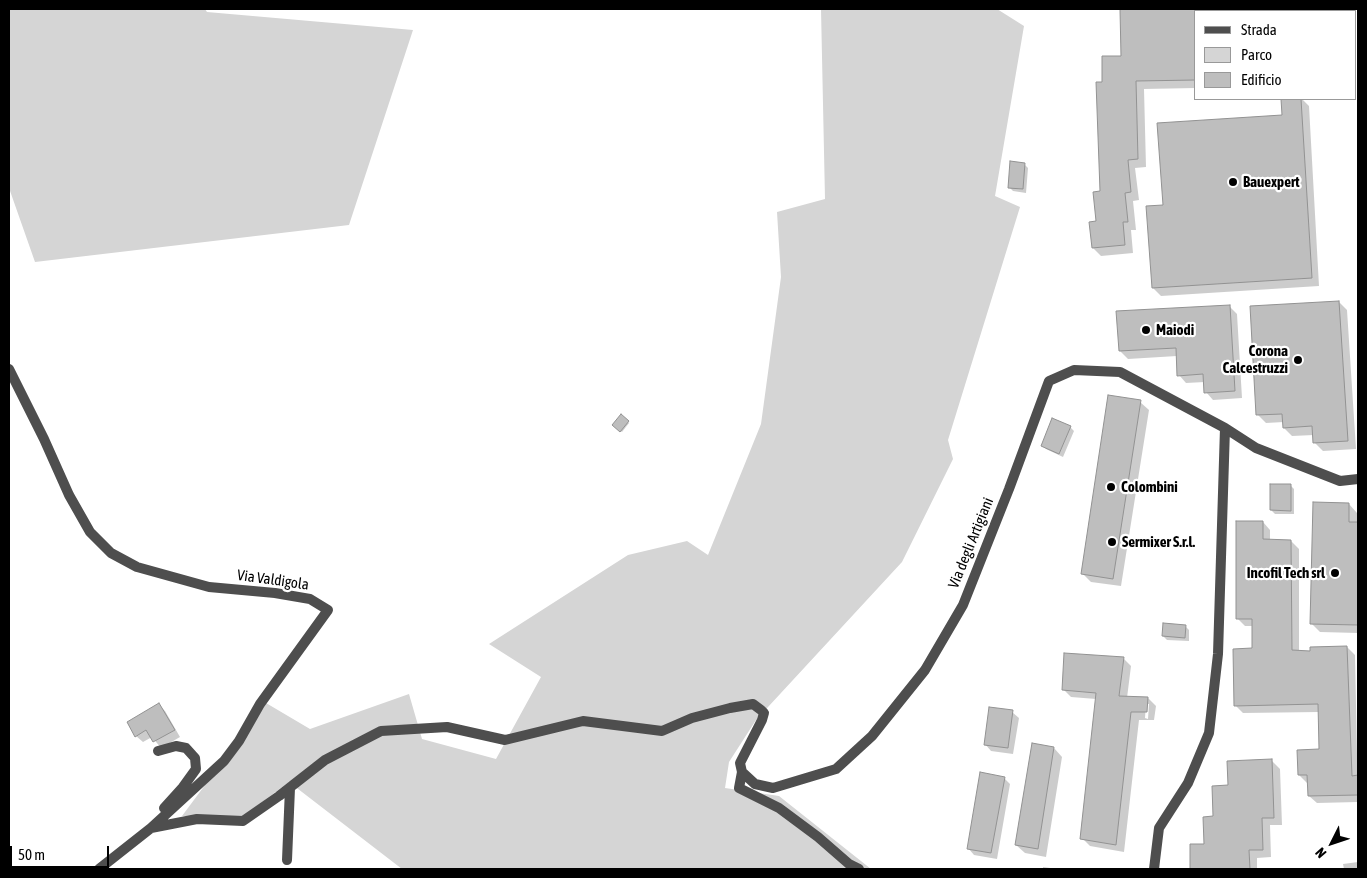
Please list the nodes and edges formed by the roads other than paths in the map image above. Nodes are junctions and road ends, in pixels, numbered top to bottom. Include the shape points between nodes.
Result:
1 (9, 369) edge
2 (1225, 428) junction
3 (1358, 479) edge
4 (158, 751) dead end
5 (742, 772) junction
6 (290, 788) junction
7 (151, 828) junction
8 (287, 860) dead end
9 (99, 869) edge
10 (859, 869) edge
11 (1154, 869) edge

1 - 7 street, Via Valdigola via 69,495 90,532 111,553 137,567 209,587 310,599 328,610 260,704 224,761
2 - 3 street, Via degli Artigiani via 1256,448 1340,480
2 - 5 street, Via degli Artigiani via 1120,372 1074,370 1048,381 963,605 925,670 872,736 836,769 773,788 755,784
2 - 11 street via 1218,654 1209,733 1188,783 1159,828
4 - 7 street via 176,746 186,748 195,758 196,769
5 - 6 street via 740,763 764,713 753,704 692,718 662,731 583,721 505,740 446,728 381,731 325,760
5 - 10 street via 739,788 779,808
6 - 7 street via 243,821 197,819
6 - 8 street
7 - 9 street, Via Valdigola

